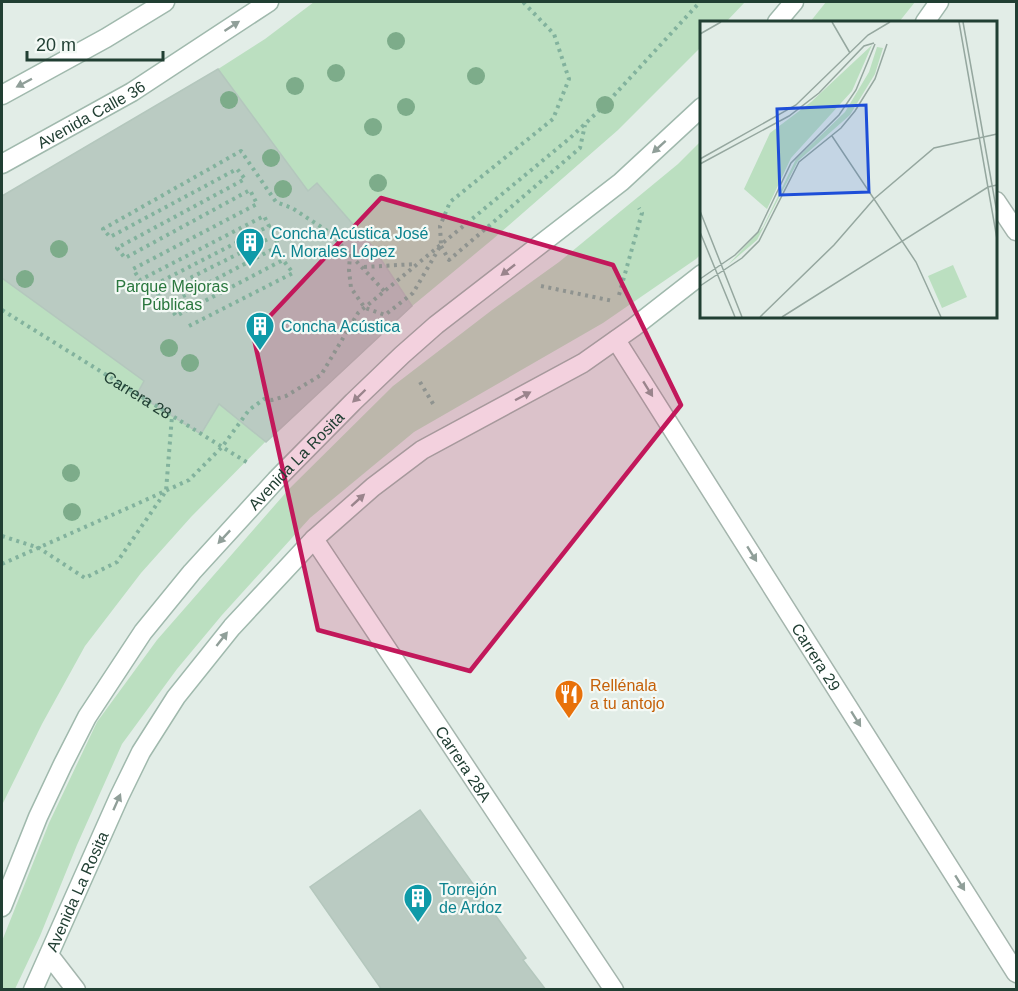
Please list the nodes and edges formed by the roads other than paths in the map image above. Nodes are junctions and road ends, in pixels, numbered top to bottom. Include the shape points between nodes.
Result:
1 (165, 2) edge
2 (269, 2) edge
3 (794, 2) edge
4 (939, 2) edge
5 (778, 21) edge
6 (926, 21) edge
7 (2, 94) edge
8 (700, 109) edge
9 (2, 164) edge
10 (997, 202) edge
11 (1017, 231) edge
12 (700, 276) edge
13 (616, 340) junction
14 (314, 539) junction
15 (2, 907) edge
16 (49, 955) junction
17 (1017, 973) edge
18 (33, 990) edge
19 (76, 990) edge
20 (614, 990) edge

1 -> 7 main road
9 -> 2 main road, Avenida Calle 36 via 132,92
3 - 5 main road
4 - 6 main road
8 -> 15 main road, Avenida La Rosita via 621,182 402,355 276,480 192,572 143,632 87,717 38,817
10 - 11 main road
12 - 13 main road, Avenida La Rosita
14 -> 13 main road, Avenida La Rosita via 422,450 583,363
13 -> 17 main road, Carrera 29
16 -> 14 main road, Avenida La Rosita via 141,752 176,697 232,627
14 - 20 main road, Carrera 28A
16 - 18 main road, Avenida La Rosita
16 - 19 main road

